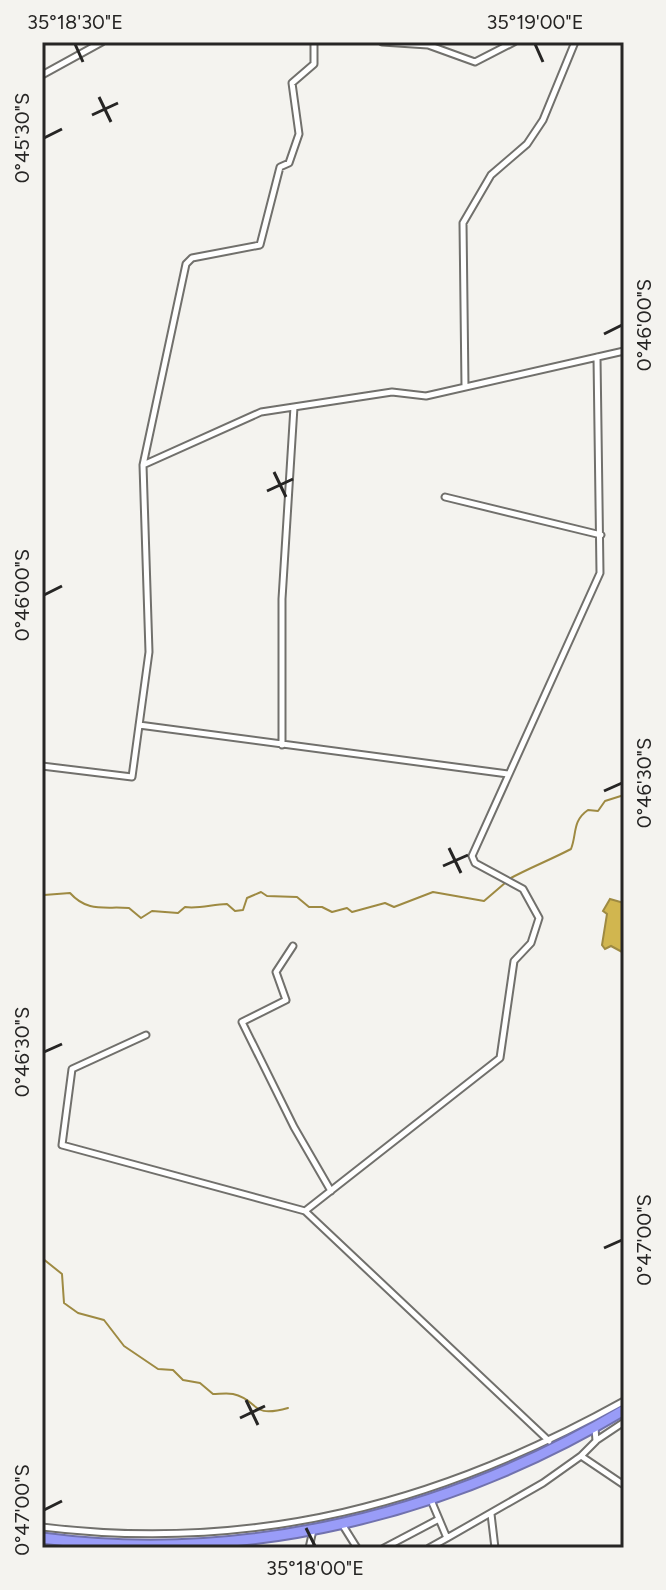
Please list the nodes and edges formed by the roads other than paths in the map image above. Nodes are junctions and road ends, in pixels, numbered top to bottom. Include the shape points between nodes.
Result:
1 (102, 42) edge
2 (314, 42) edge
3 (382, 42) edge
4 (514, 42) edge
5 (575, 42) edge
6 (42, 75) edge
7 (624, 351) edge
8 (597, 357) junction
9 (465, 386) junction
10 (294, 407) junction
11 (143, 465) junction
12 (445, 497) dead end
13 (601, 535) junction
14 (139, 725) junction
15 (282, 745) junction
16 (42, 766) edge
17 (508, 774) junction
18 (293, 946) dead end
19 (146, 1035) dead end
20 (331, 1191) junction
21 (305, 1211) junction
22 (624, 1401) edge
23 (624, 1410) edge
24 (624, 1422) edge
25 (595, 1428) junction
26 (549, 1441) junction
27 (596, 1441) junction
28 (581, 1456) junction
29 (624, 1485) edge
30 (445, 1490) junction
31 (431, 1500) junction
32 (491, 1514) junction
33 (352, 1517) junction
34 (439, 1519) junction
35 (342, 1524) junction
36 (42, 1527) edge
37 (63, 1529) junction
38 (313, 1530) junction
39 (42, 1538) edge
40 (447, 1538) junction
41 (61, 1540) junction
42 (144, 1540) junction
43 (309, 1548) edge
44 (356, 1548) edge
45 (384, 1548) edge
46 (429, 1548) edge
47 (495, 1548) edge

1 - 6 street
2 - 11 street via 314,64 292,83 299,134 289,163 280,167 260,245 192,258 186,264
3 - 4 street via 428,45 475,62
5 - 9 street via 543,120 527,144 491,175 463,223
7 - 8 street
8 - 9 street
8 - 13 street
9 - 10 street via 426,396 392,392
10 - 11 street via 261,412
10 - 15 street via 282,599
11 - 14 street via 149,652
12 - 13 street
13 - 17 street via 598,578
14 - 15 street
14 - 16 street via 130,778
15 - 17 street
17 - 20 street via 473,861 523,889 540,924 514,961 500,1058
18 - 20 street via 276,972 286,1000 242,1022
19 - 21 street via 73,1067 61,1144
20 - 21 street
21 - 26 street
22 - 26 street
23 - 25 highway
24 - 27 street
25 - 27 street
25 - 30 highway via 535,1459
26 - 30 street
27 - 28 street
28 - 29 street
28 - 32 street
30 - 31 highway
30 - 33 street
31 - 33 highway
31 - 34 street
32 - 40 street
32 - 47 street
33 - 35 highway
33 - 42 street
34 - 40 street
34 - 45 street
35 - 38 highway
35 - 44 street
36 - 37 street
37 - 41 street
37 - 42 street
38 - 42 highway via 252,1539
38 - 43 street
39 - 41 highway
40 - 46 street
41 - 42 highway

